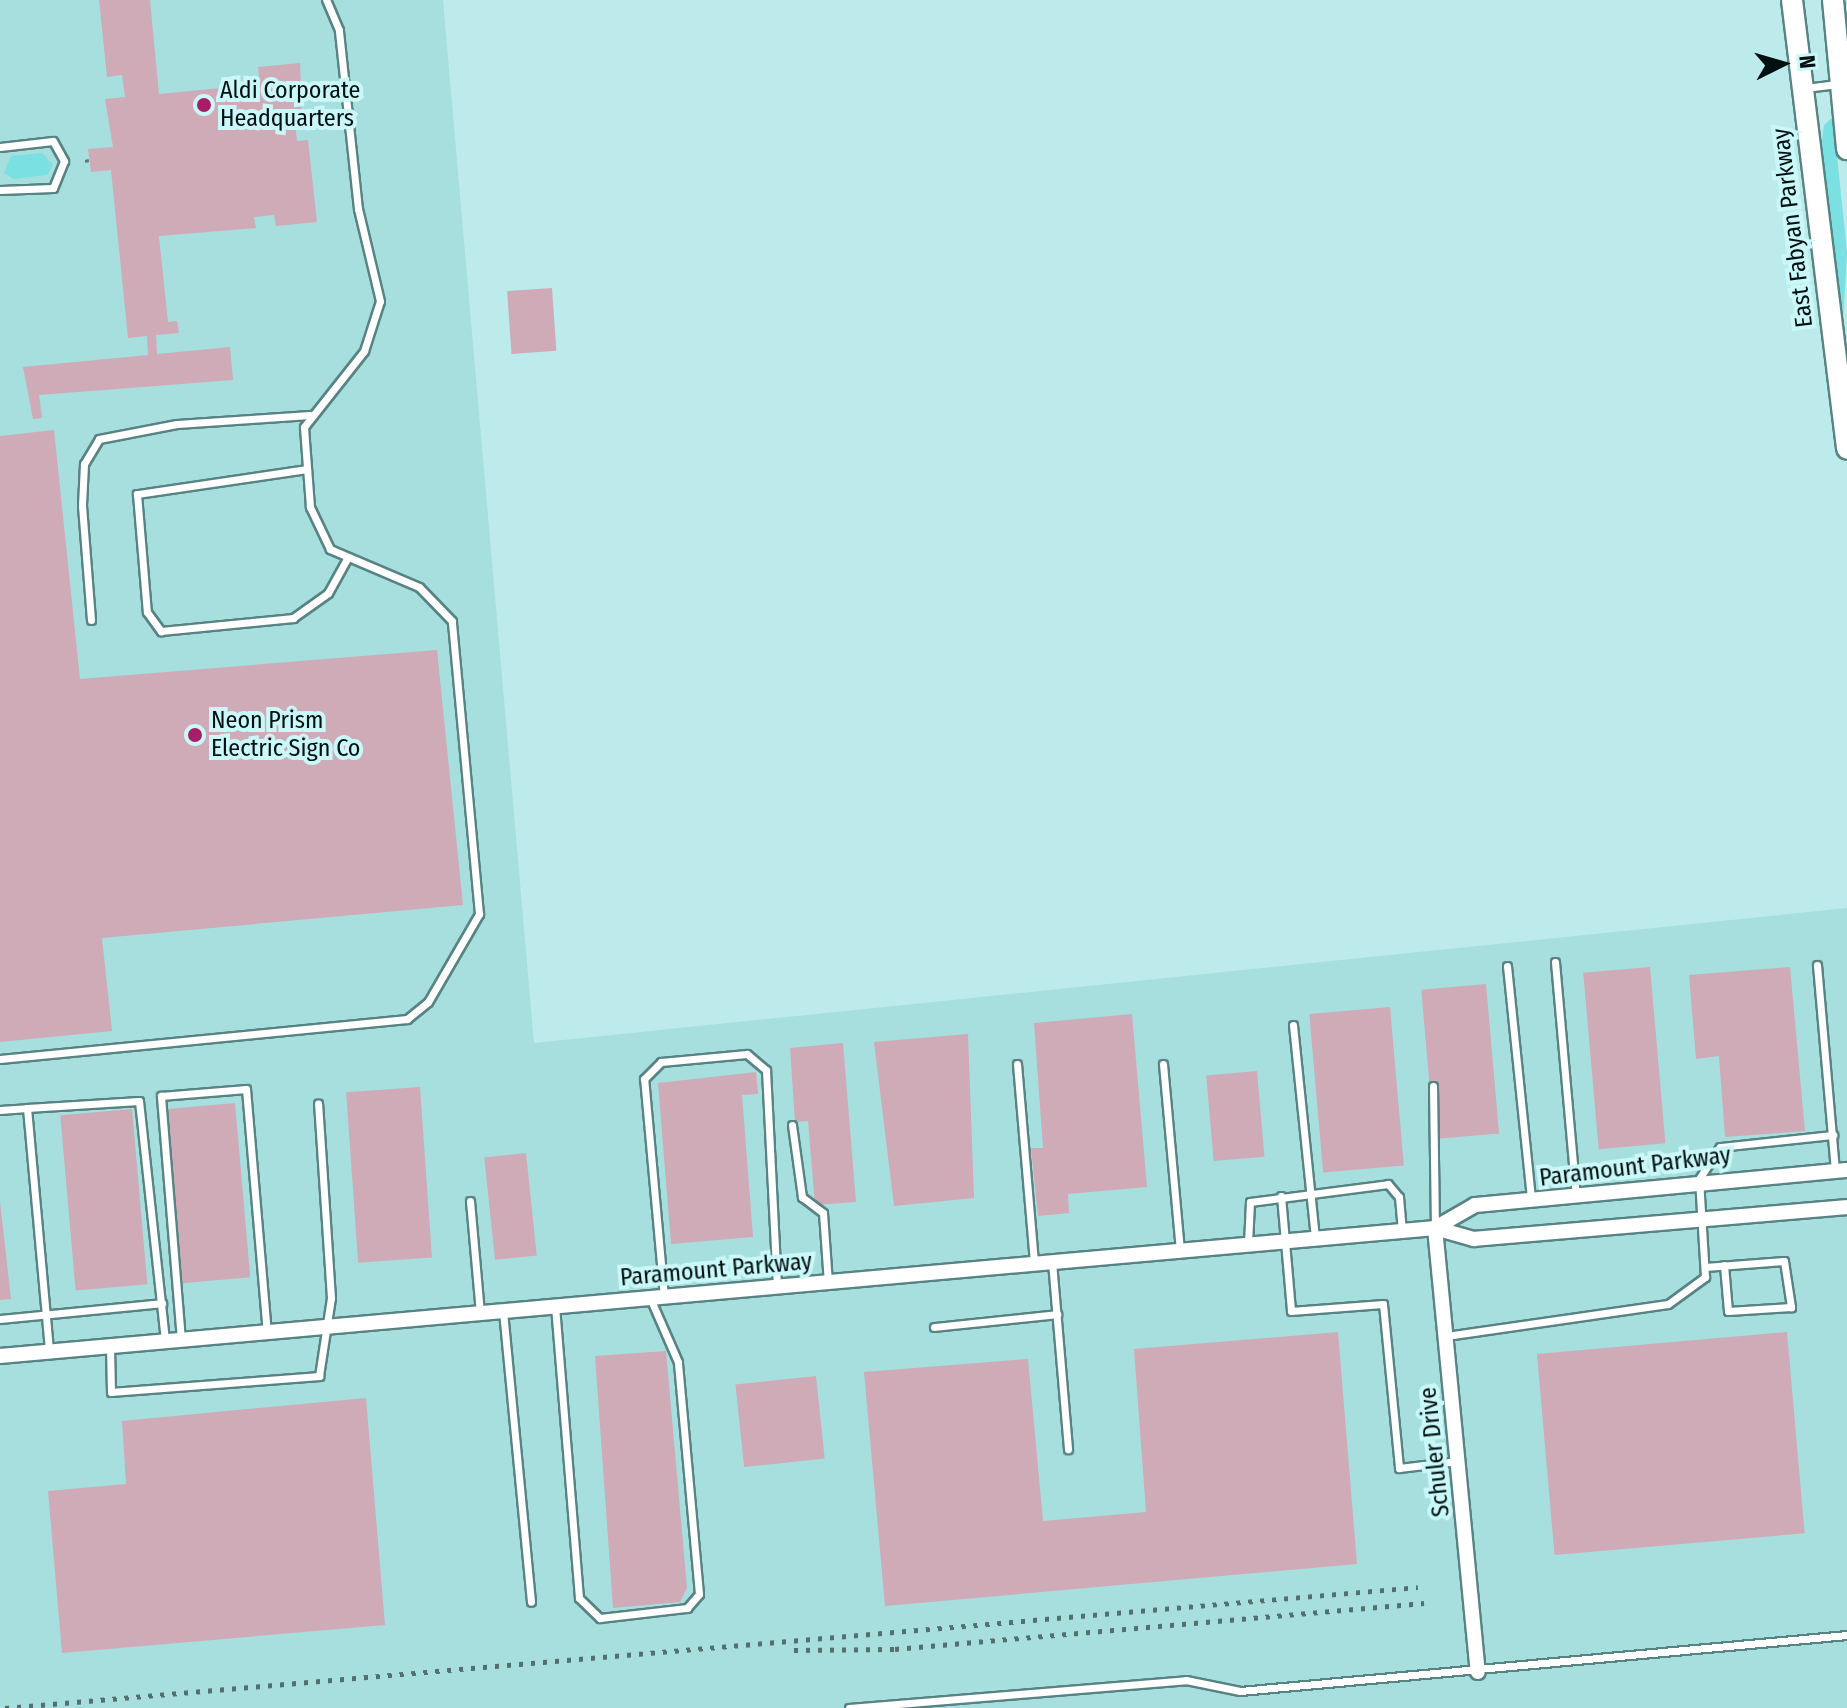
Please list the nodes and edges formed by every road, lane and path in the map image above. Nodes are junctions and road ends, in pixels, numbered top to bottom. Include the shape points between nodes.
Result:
1 (326, 0) edge
2 (1792, 0) edge
3 (1833, 0) edge
4 (1843, 83) edge
5 (1802, 88) junction
6 (0, 147) edge
7 (1847, 149) edge
8 (0, 190) edge
9 (310, 415) junction
10 (1847, 449) edge
11 (307, 469) junction
12 (346, 560) junction
13 (91, 620) dead end
14 (1555, 962) dead end
15 (1817, 965) dead end
16 (1507, 966) dead end
17 (1293, 1025) dead end
18 (0, 1059) edge
19 (1017, 1064) dead end
20 (1163, 1064) dead end
21 (1433, 1086) dead end
22 (318, 1103) dead end
23 (27, 1108) junction
24 (0, 1110) edge
25 (792, 1125) dead end
26 (1833, 1135) junction
27 (1841, 1170) edge
28 (1699, 1179) junction
29 (1310, 1192) junction
30 (1281, 1196) junction
31 (1576, 1196) junction
32 (470, 1201) dead end
33 (1531, 1201) junction
34 (1847, 1207) edge
35 (1702, 1217) junction
36 (1435, 1228) junction
37 (1402, 1231) junction
38 (1315, 1239) junction
39 (1284, 1241) junction
40 (1248, 1245) junction
41 (1180, 1251) junction
42 (1052, 1262) junction
43 (1034, 1264) junction
44 (1724, 1265) junction
45 (1705, 1267) junction
46 (828, 1282) junction
47 (777, 1287) junction
48 (657, 1297) junction
49 (162, 1303) junction
50 (555, 1306) junction
51 (503, 1311) junction
52 (480, 1313) junction
53 (46, 1314) junction
54 (1057, 1314) junction
55 (0, 1319) edge
56 (324, 1327) junction
57 (934, 1327) dead end
58 (267, 1332) junction
59 (1446, 1336) junction
60 (173, 1341) junction
61 (110, 1347) junction
62 (49, 1352) junction
63 (0, 1356) edge
64 (1068, 1449) dead end
65 (1458, 1461) junction
66 (531, 1602) dead end
67 (1847, 1635) edge
68 (1478, 1672) junction
69 (849, 1708) edge

1 - 9 lane via 339,30 358,209 380,301 364,351
2 - 5 main road, East Fabyan Parkway
3 - 4 main road
4 - 5 lane
4 - 7 main road
5 - 10 main road, East Fabyan Parkway
6 - 8 lane via 53,141 64,161 53,188
9 - 11 lane via 304,427
9 - 13 lane via 177,424 99,439 84,464
11 - 12 lane via 317,532
11 - 12 lane via 137,494 147,612 161,631 293,618 328,593
12 - 18 lane via 432,597 452,621 458,643 481,906 428,1002 407,1019
14 - 31 lane
15 - 26 lane
16 - 33 lane
17 - 29 lane
19 - 43 lane
20 - 41 lane
21 - 36 lane
22 - 56 lane via 331,1298
23 - 24 lane
23 - 49 lane via 139,1101
23 - 53 lane
25 - 46 lane via 802,1197 823,1213
26 - 27 lane
26 - 28 lane via 1720,1147
27 - 28 street, Paramount Parkway
28 - 31 street, Paramount Parkway
28 - 35 lane
29 - 30 lane
29 - 37 lane via 1388,1184 1399,1197
29 - 38 lane
30 - 39 lane
30 - 40 lane via 1250,1202
31 - 33 street, Paramount Parkway
32 - 52 lane
33 - 36 street, Paramount Parkway via 1475,1205
34 - 35 street, Paramount Parkway
35 - 36 street, Paramount Parkway via 1474,1239
35 - 45 lane
36 - 37 street, Paramount Parkway
36 - 59 street, Schuler Drive
37 - 38 street, Paramount Parkway
38 - 39 street, Paramount Parkway
39 - 40 street, Paramount Parkway
39 - 65 lane via 1291,1311 1383,1304 1399,1468
40 - 41 street, Paramount Parkway
41 - 42 street, Paramount Parkway
42 - 43 street, Paramount Parkway
42 - 54 lane
43 - 46 street, Paramount Parkway
44 - 44 lane via 1784,1261 1791,1307 1728,1311
44 - 45 lane
45 - 59 lane via 1705,1277 1668,1304
46 - 47 street, Paramount Parkway
47 - 48 street, Paramount Parkway
47 - 48 lane via 766,1070 747,1054 654,1065 644,1079
48 - 50 street, Paramount Parkway
48 - 50 lane via 678,1362 699,1594 687,1608 600,1618 579,1598
49 - 53 lane
49 - 60 lane
50 - 51 street, Paramount Parkway
51 - 52 street, Paramount Parkway
51 - 66 lane
52 - 56 street, Paramount Parkway
53 - 55 lane
53 - 62 lane
54 - 57 lane
54 - 64 lane
56 - 58 street, Paramount Parkway
56 - 61 lane via 319,1376 111,1392
58 - 60 street, Paramount Parkway
58 - 60 lane via 246,1089 161,1096
59 - 65 street, Schuler Drive
60 - 61 street, Paramount Parkway
61 - 62 street, Paramount Parkway
62 - 63 street, Paramount Parkway
65 - 68 street, Schuler Drive
67 - 68 lane
68 - 69 lane via 1240,1691 1186,1680

